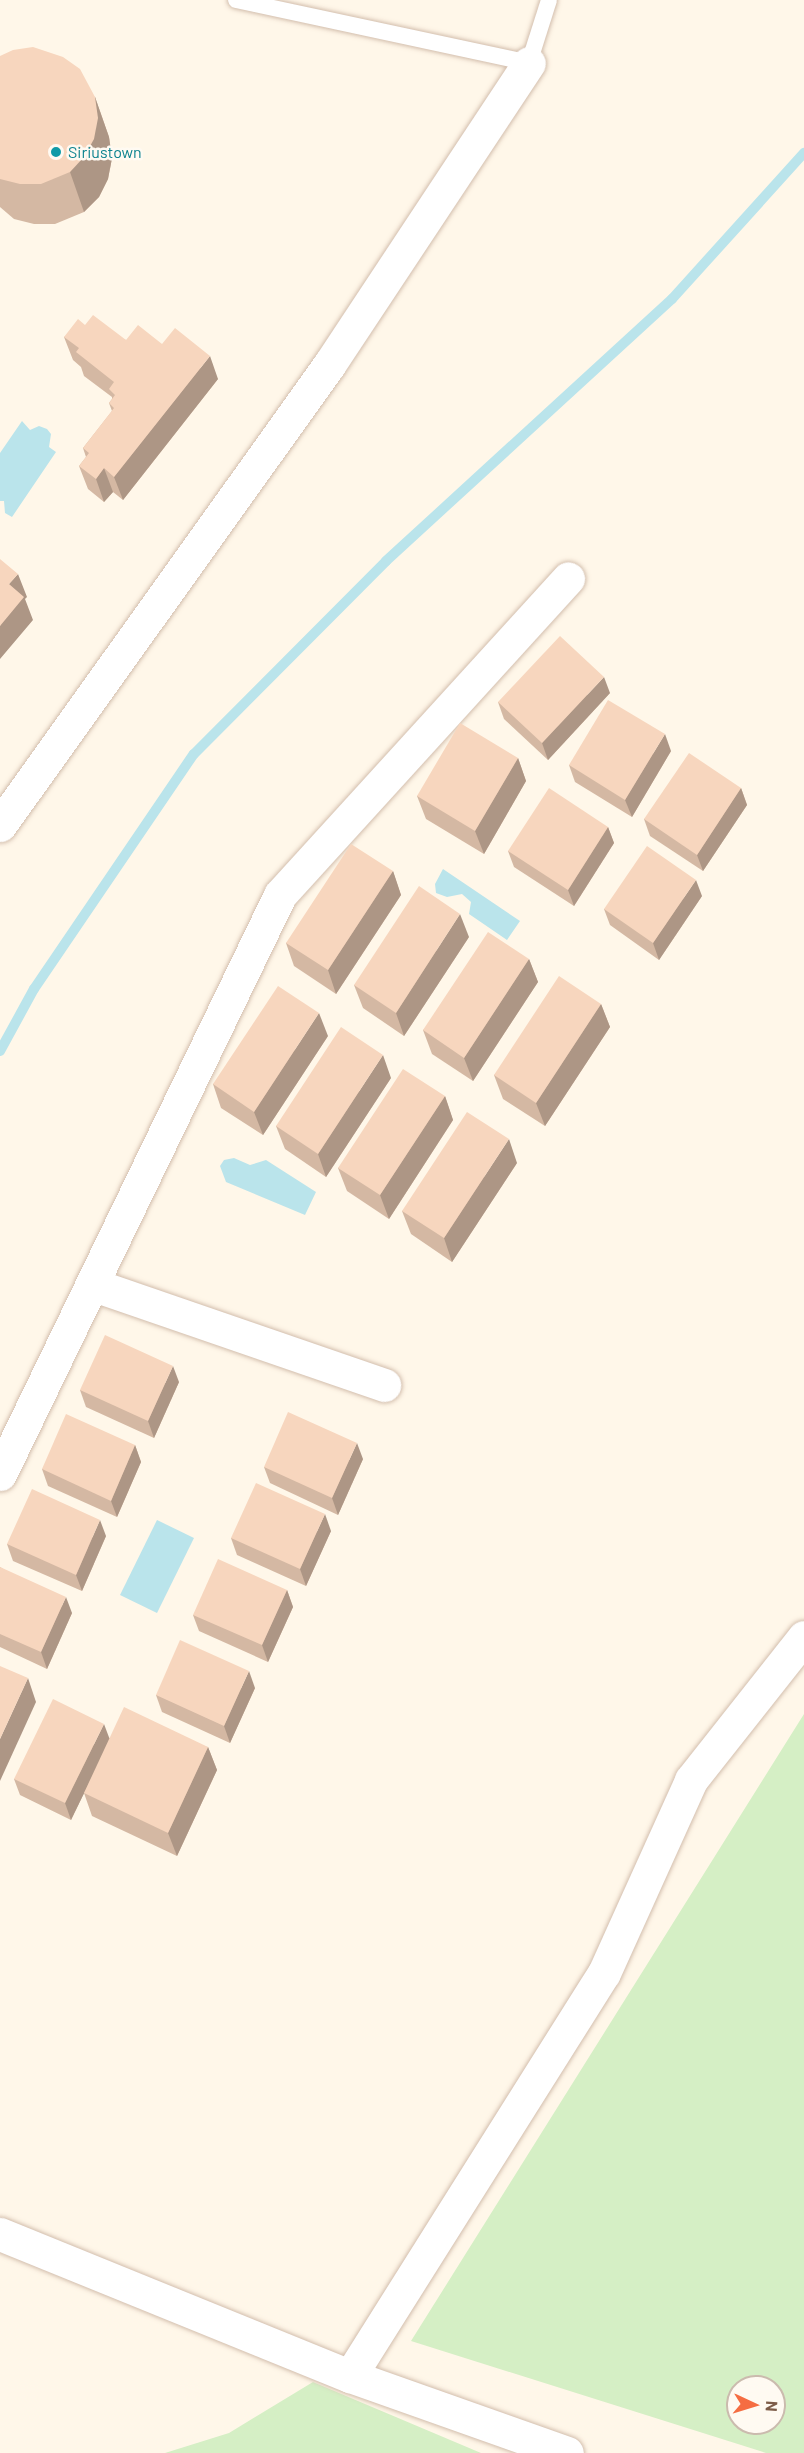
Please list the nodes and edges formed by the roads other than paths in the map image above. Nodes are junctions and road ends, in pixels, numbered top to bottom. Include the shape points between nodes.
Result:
1 (236, 0) edge
2 (549, 0) edge
3 (529, 63) junction
4 (568, 579) dead end
5 (0, 825) edge
6 (94, 1285) junction
7 (384, 1384) dead end
8 (0, 1474) edge
9 (804, 1636) edge
10 (0, 2234) edge
11 (350, 2376) junction
12 (567, 2453) edge

1 - 3 lane
2 - 3 lane
3 - 5 street via 329,365
4 - 6 street via 280,895
6 - 7 street
6 - 8 street
9 - 11 street via 691,1780 604,1973
10 - 11 street
11 - 12 street

